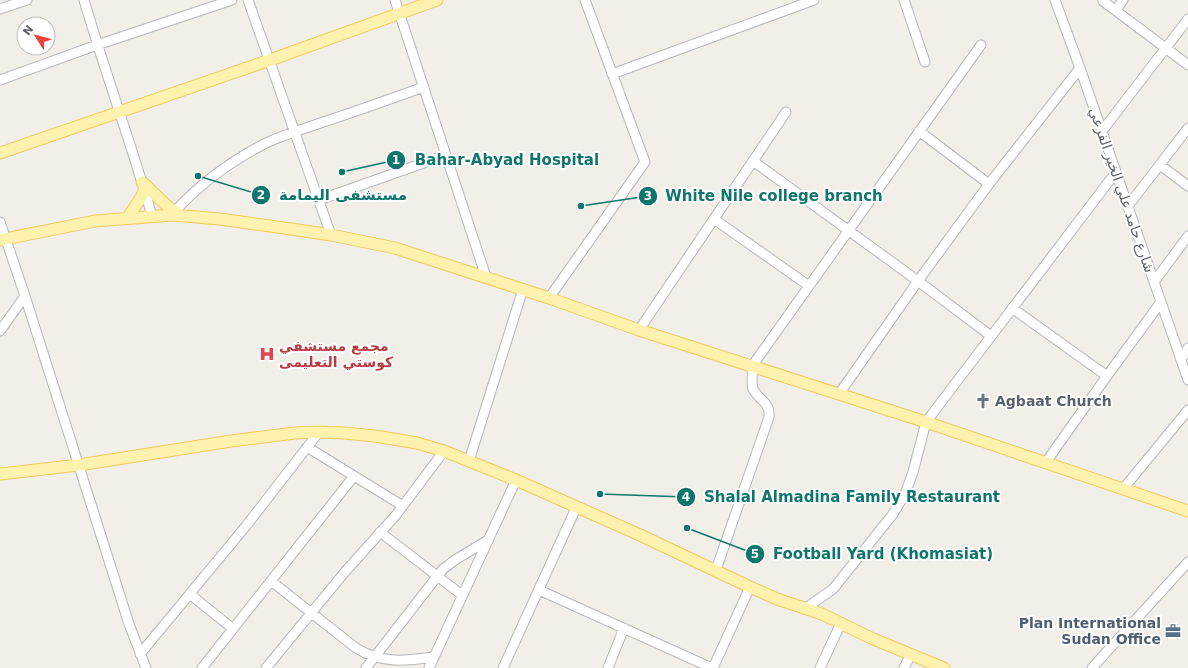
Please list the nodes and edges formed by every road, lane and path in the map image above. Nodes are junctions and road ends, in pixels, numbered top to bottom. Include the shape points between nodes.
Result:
1 (27, 0) edge
2 (84, 0) edge
3 (232, 0) edge
4 (248, 0) edge
5 (395, 0) edge
6 (437, 0) edge
7 (585, 0) edge
8 (814, 0) edge
9 (904, 0) edge
10 (1055, 0) edge
11 (1123, 0) edge
12 (1099, 1) edge
13 (0, 9) edge
14 (1116, 10) junction
15 (400, 13) junction
16 (1188, 19) edge
17 (981, 44) dead end
18 (97, 45) junction
19 (1166, 48) junction
20 (270, 60) junction
21 (925, 62) dead end
22 (1188, 65) edge
23 (1080, 68) junction
24 (612, 74) junction
25 (0, 80) edge
26 (424, 87) junction
27 (119, 112) junction
28 (786, 112) dead end
29 (1188, 128) edge
30 (1102, 130) junction
31 (919, 131) junction
32 (294, 132) junction
33 (0, 153) edge
34 (446, 155) junction
35 (753, 161) junction
36 (1160, 165) junction
37 (1116, 172) junction
38 (989, 184) junction
39 (143, 185) junction
40 (1188, 186) edge
41 (319, 200) junction
42 (1128, 206) junction
43 (176, 213) junction
44 (152, 216) junction
45 (128, 217) junction
46 (714, 219) junction
47 (0, 222) edge
48 (848, 231) junction
49 (331, 234) junction
50 (1188, 236) edge
51 (3, 240) edge
52 (486, 277) junction
53 (918, 281) junction
54 (1154, 282) junction
55 (809, 286) junction
56 (523, 289) junction
57 (25, 296) junction
58 (549, 298) junction
59 (1161, 302) junction
60 (1012, 308) junction
61 (639, 330) junction
62 (0, 331) edge
63 (991, 336) junction
64 (1188, 348) edge
65 (1181, 358) junction
66 (752, 366) junction
67 (1107, 376) junction
68 (1188, 380) edge
69 (839, 394) junction
70 (1188, 410) edge
71 (926, 422) junction
72 (319, 432) junction
73 (307, 447) junction
74 (444, 451) junction
75 (469, 461) junction
76 (1046, 462) junction
77 (79, 465) junction
78 (0, 474) edge
79 (354, 476) junction
80 (516, 480) junction
81 (1123, 489) junction
82 (404, 506) junction
83 (576, 508) junction
84 (1188, 510) edge
85 (380, 532) junction
86 (488, 540) junction
87 (1188, 562) edge
88 (716, 570) junction
89 (437, 576) junction
90 (271, 581) junction
91 (750, 587) junction
92 (539, 590) junction
93 (191, 595) junction
94 (462, 595) junction
95 (806, 608) junction
96 (311, 613) junction
97 (841, 623) junction
98 (232, 628) junction
99 (624, 628) junction
100 (140, 654) junction
101 (911, 654) junction
102 (374, 657) junction
103 (434, 657) junction
104 (204, 665) edge
105 (146, 668) edge
106 (214, 668) edge
107 (266, 668) edge
108 (366, 668) edge
109 (429, 668) edge
110 (502, 668) edge
111 (608, 668) edge
112 (713, 668) edge
113 (820, 668) edge
114 (904, 668) edge
115 (944, 668) edge
116 (1092, 668) edge

1 - 13 street
2 - 18 street
3 - 18 street
4 - 20 street
5 - 15 street
6 - 15 main road
7 - 24 street
8 - 24 street
9 - 21 street
10 - 23 street, شارع حامد علي الخير الفرعي
11 - 14 street
12 - 14 street
14 - 19 street
15 - 20 main road
15 - 26 street
16 - 19 street
17 - 31 street
18 - 25 street
18 - 27 street
19 - 22 street
19 - 30 street
20 - 27 main road
20 - 32 street
23 - 30 street, شارع حامد علي الخير الفرعي
23 - 38 street
24 - 58 street via 645,162
26 - 32 street
26 - 34 street
27 - 33 main road
27 - 39 street
28 - 35 street
29 - 36 street
30 - 37 street, شارع حامد علي الخير الفرعي
31 - 38 street
31 - 48 street
32 - 41 street
32 - 43 street via 264,144 234,162 194,191
34 - 41 street
34 - 52 street
35 - 46 street
35 - 48 street
36 - 40 street
36 - 42 street
37 - 42 street, شارع حامد علي الخير الفرعي
37 - 60 street
38 - 53 street
39 - 43 main road
39 - 44 street
39 - 45 main road via 142,196
41 - 49 street
42 - 54 street, شارع حامد علي الخير الفرعي
43 - 44 main road
43 - 49 main road
44 - 45 main road
45 - 51 main road via 95,221
46 - 55 street
46 - 61 street
47 - 51 street
48 - 53 street
48 - 55 street
49 - 52 main road via 394,248
50 - 54 street
51 - 57 street
52 - 56 main road
53 - 63 street
53 - 69 street
54 - 59 street, شارع حامد علي الخير الفرعي
55 - 66 street
56 - 58 main road
56 - 75 street
57 - 62 street
57 - 77 street
58 - 61 main road
59 - 65 street, شارع حامد علي الخير الفرعي
59 - 67 street
60 - 63 street
60 - 67 street
61 - 66 main road
63 - 71 street
64 - 65 street
65 - 68 street, شارع حامد علي الخير الفرعي
66 - 69 main road
66 - 88 street via 753,388 770,413
67 - 76 street
69 - 71 main road
70 - 81 street
71 - 76 main road
71 - 95 street via 913,472 905,494 893,514 833,589
72 - 73 street
72 - 74 main road via 375,436 417,443
72 - 77 main road via 262,436
73 - 79 street
73 - 93 street
74 - 75 main road
74 - 82 street
75 - 80 main road
76 - 81 main road
77 - 78 main road
77 - 100 street
79 - 82 street
79 - 90 street
80 - 83 main road
80 - 86 street
81 - 84 main road
82 - 85 street
83 - 88 main road
83 - 92 street
85 - 89 street
85 - 96 street
86 - 89 street via 455,560
86 - 94 street
87 - 116 street
88 - 91 main road
89 - 94 street
89 - 102 street
90 - 96 street
90 - 98 street
91 - 95 main road
91 - 112 street
92 - 99 street
92 - 110 street
93 - 98 street
93 - 100 street
94 - 103 street
95 - 97 main road
96 - 102 street via 356,648
96 - 107 street
97 - 101 main road
97 - 113 street
98 - 104 street
99 - 111 street
99 - 112 street
100 - 105 street
101 - 114 street
101 - 115 main road
102 - 103 street via 400,661
102 - 108 street
103 - 109 street
104 - 106 street

